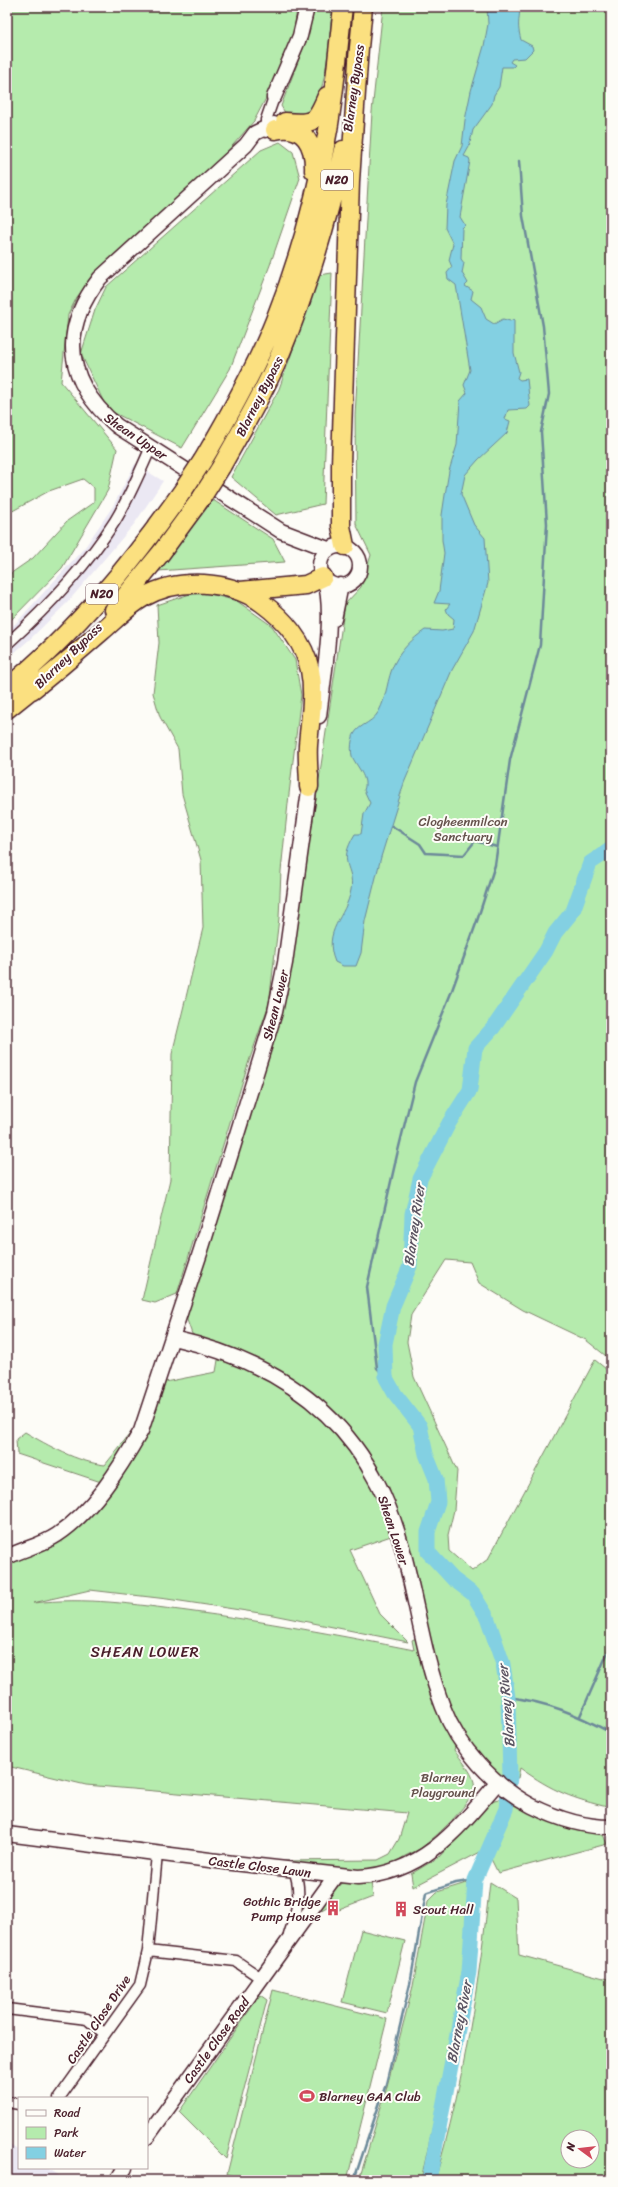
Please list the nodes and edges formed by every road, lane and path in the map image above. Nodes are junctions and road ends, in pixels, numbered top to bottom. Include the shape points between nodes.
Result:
1 (307, 7) edge
2 (343, 7) edge
3 (363, 7) edge
4 (359, 47) junction
5 (336, 74) junction
6 (274, 98) joint
7 (270, 129) junction
8 (309, 214) junction
9 (152, 447) junction
10 (281, 531) junction
11 (337, 548) junction
12 (323, 576) junction
13 (341, 585) junction
14 (240, 591) junction
15 (7, 644) edge
16 (326, 660) junction
17 (7, 688) edge
18 (32, 690) junction
19 (7, 709) edge
20 (309, 787) junction
21 (173, 1338) junction
22 (7, 1557) edge
23 (485, 1770) junction
24 (501, 1785) junction
25 (485, 1797) junction
26 (611, 1827) edge
27 (7, 1834) edge
28 (157, 1854) junction
29 (294, 1870) junction
30 (336, 1875) junction
31 (286, 1943) junction
32 (148, 1951) junction
33 (261, 1978) junction
34 (7, 2009) edge
35 (105, 2034) junction
36 (60, 2097) edge
37 (7, 2102) edge
38 (18, 2104) edge
39 (148, 2137) edge

1 - 6 main road via 300,36
2 - 5 highway, Blarney Bypass / N20
3 - 4 highway, Blarney Bypass / N20
4 - 11 highway via 350,181 341,526
4 - 18 highway, Blarney Bypass / N20, bridge via 346,136 318,254 278,358 251,414 202,497 161,554 120,604
5 - 7 highway via 317,118 308,123 284,122
5 - 8 highway, Blarney Bypass / N20 via 328,130
6 - 7 street
7 - 8 highway via 302,134 312,146 314,158
7 - 9 main road, Shean Upper via 246,145 100,278 85,299 78,316 73,334 74,358 76,371 88,397 117,426
8 - 17 highway, Blarney Bypass / N20, bridge via 275,321 203,460 133,559 53,646
9 - 10 main road, Shean Upper
9 - 15 street via 115,520 83,566 43,612
10 - 11 main road, Shean Upper
10 - 12 main road, Shean Upper via 311,554
11 - 12 main road via 321,559
11 - 13 main road via 351,549 358,558 359,570 354,580
12 - 13 main road via 332,584
12 - 14 highway via 306,585
12 - 16 main road, Shean Lower via 329,606
13 - 16 main road, Shean Lower
14 - 18 highway via 203,583 160,590 144,597
14 - 20 highway via 278,614 292,632 305,656 312,688 308,746
16 - 20 main road, Shean Lower
18 - 19 highway, Blarney Bypass / N20
20 - 21 main road, Shean Lower via 279,994
21 - 22 main road, Shean Lower via 141,1431 105,1486 80,1516 56,1536
21 - 23 main road, Shean Lower via 262,1367 316,1404 331,1418 364,1459 391,1511 443,1707 455,1731
23 - 24 main road, Shean Lower
23 - 25 main road via 489,1777
24 - 25 main road, Castle Close Lawn
24 - 26 main road, Shean Lower via 521,1800 546,1812 575,1822
25 - 30 main road, Castle Close Lawn via 441,1844 415,1863 373,1876
27 - 28 main road, Castle Close Lawn
28 - 29 main road, Castle Close Lawn
28 - 32 street, Castle Close Drive
29 - 30 main road, Castle Close Lawn
29 - 31 street, Castle Close Road via 298,1880 299,1896
30 - 31 main road, Castle Close Road
31 - 33 main road, Castle Close Road
32 - 33 street via 236,1961
32 - 35 street, Castle Close Drive via 140,1985
33 - 39 main road, Castle Close Road
34 - 35 street via 86,2019
35 - 36 street, Castle Close Drive
37 - 38 street

